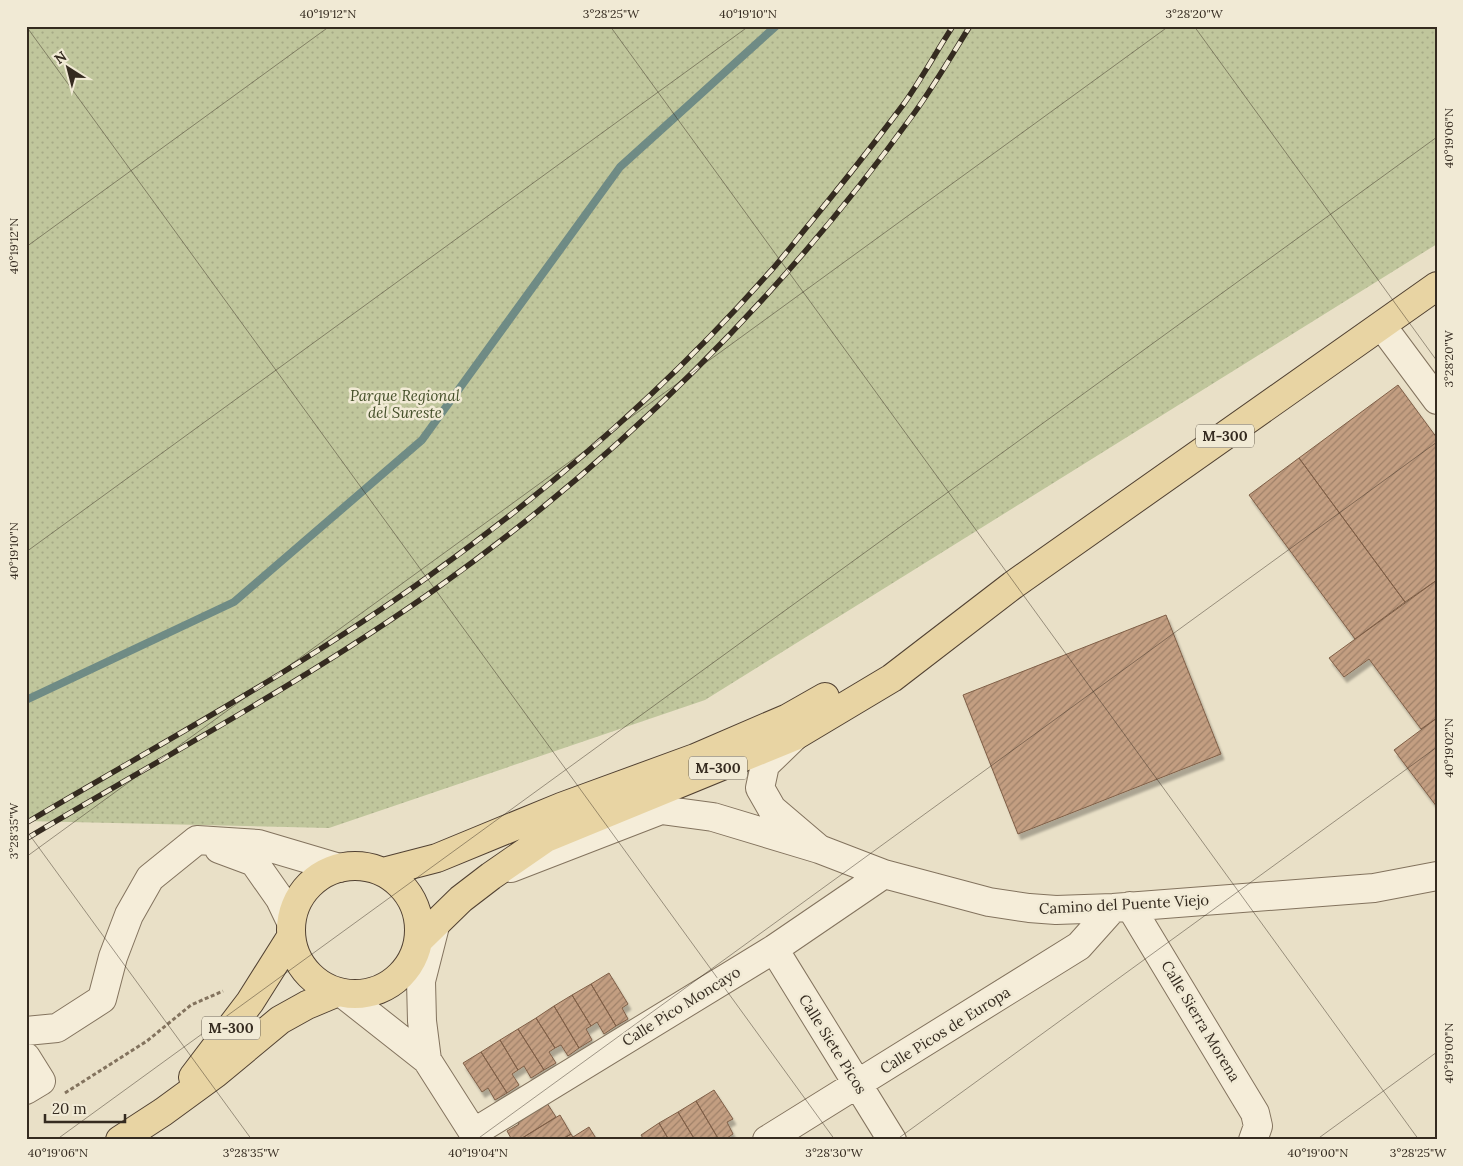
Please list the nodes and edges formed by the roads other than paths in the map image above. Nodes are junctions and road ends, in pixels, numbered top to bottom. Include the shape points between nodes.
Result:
1 (1437, 286) edge
2 (1382, 326) junction
3 (1437, 400) edge
4 (1014, 585) junction
5 (795, 736) junction
6 (197, 840) junction
7 (819, 849) junction
8 (338, 868) junction
9 (383, 872) junction
10 (884, 874) junction
11 (491, 876) junction
12 (1437, 876) edge
13 (1122, 907) junction
14 (291, 929) junction
15 (427, 933) junction
16 (774, 949) junction
17 (340, 993) junction
18 (26, 1031) edge
19 (26, 1057) edge
20 (427, 1060) junction
21 (858, 1085) junction
22 (26, 1090) edge
23 (162, 1112) junction
24 (1249, 1135) edge
25 (476, 1136) edge
26 (120, 1140) edge
27 (767, 1140) edge
28 (892, 1140) edge

1 - 2 main road, M-300
2 - 3 street
2 - 4 main road, M-300
4 - 5 main road, M-300 via 892,678
4 - 9 main road, M-300 via 788,718 695,758 561,807 436,858
5 - 7 street via 765,765 760,788 772,809
5 - 11 main road, M-300 via 546,838
6 - 8 street via 258,844
6 - 14 street via 254,862 280,899
6 - 18 street via 150,878 129,915 113,957 102,1000 57,1028
7 - 10 street, Camino del Puente Viejo
7 - 11 street, Camino del Puente Viejo via 713,817 661,810
8 - 9 main road, M-300 via 361,866
8 - 14 main road, M-300 via 324,873 302,894 295,907
9 - 15 main road, M-300 via 396,880 412,899
10 - 13 street, Camino del Puente Viejo via 989,902 1029,908
10 - 16 street, Calle Pico Moncayo
11 - 15 main road, M-300
12 - 13 street, Camino del Puente Viejo via 1374,888
13 - 21 street, Calle Picos de Europa via 1080,946
13 - 24 street, Calle Sierra Morena via 1256,1113
14 - 17 main road, M-300 via 295,953 302,967 318,983
14 - 23 main road, M-300 via 250,1002
15 - 17 main road, M-300 via 412,960 391,983 373,992
15 - 20 street via 421,981
16 - 21 street, Calle Siete Picos
16 - 25 street, Calle Pico Moncayo
17 - 20 street
17 - 23 main road, M-300 via 307,1005 280,1020
19 - 22 street via 41,1081
20 - 25 street
21 - 27 street, Calle Picos de Europa
21 - 28 street, Calle Siete Picos
23 - 26 main road, M-300

